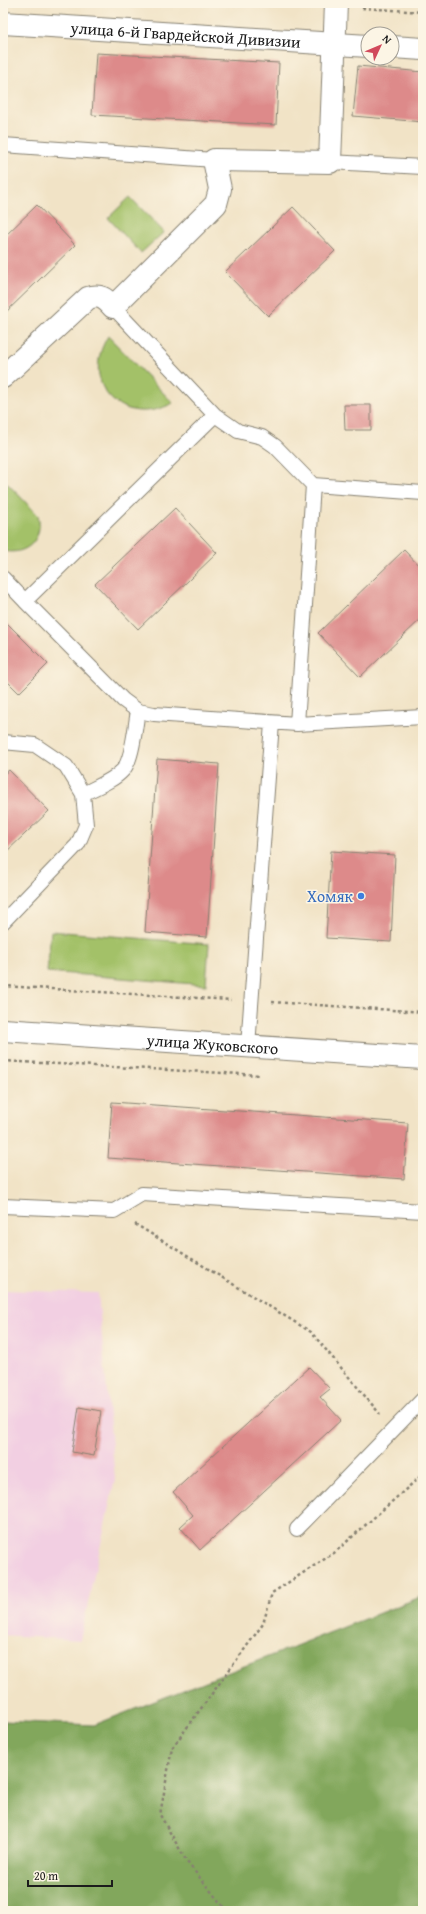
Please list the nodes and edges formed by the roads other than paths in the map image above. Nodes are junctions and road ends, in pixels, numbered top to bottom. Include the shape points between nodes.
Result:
1 (336, 3) edge
2 (3, 23) edge
3 (335, 44) junction
4 (360, 46) edge
5 (400, 48) edge
6 (423, 49) edge
7 (3, 145) edge
8 (214, 160) junction
9 (330, 162) junction
10 (423, 167) edge
11 (113, 307) junction
12 (3, 377) edge
13 (216, 416) junction
14 (313, 485) junction
15 (423, 493) edge
16 (3, 578) edge
17 (26, 601) junction
18 (138, 711) junction
19 (423, 717) edge
20 (272, 723) junction
21 (297, 724) junction
22 (3, 742) edge
23 (83, 794) junction
24 (3, 922) edge
25 (3, 1030) edge
26 (248, 1046) junction
27 (423, 1058) edge
28 (3, 1206) edge
29 (423, 1211) edge
30 (423, 1399) edge
31 (297, 1529) dead end

1 - 3 street
2 - 3 street, улица 6-й Гвардейской Дивизии
3 - 4 street, улица 6-й Гвардейской Дивизии
3 - 9 street
5 - 6 street
7 - 8 lane
8 - 9 street
8 - 11 street via 220,189 216,204
9 - 10 lane
11 - 12 street via 104,298 96,295 88,298
11 - 13 lane
13 - 14 lane via 238,431 262,437 275,446
13 - 17 lane
14 - 15 lane
14 - 21 lane
16 - 17 lane
17 - 18 lane via 123,700
18 - 20 lane
18 - 23 lane via 129,758 124,770
19 - 21 lane
20 - 21 lane
20 - 26 lane
22 - 23 lane via 35,745 66,766
23 - 24 lane via 86,825 78,844
25 - 26 street, улица Жуковского
26 - 27 street, улица Жуковского
28 - 29 lane via 114,1211 142,1194
30 - 31 lane

